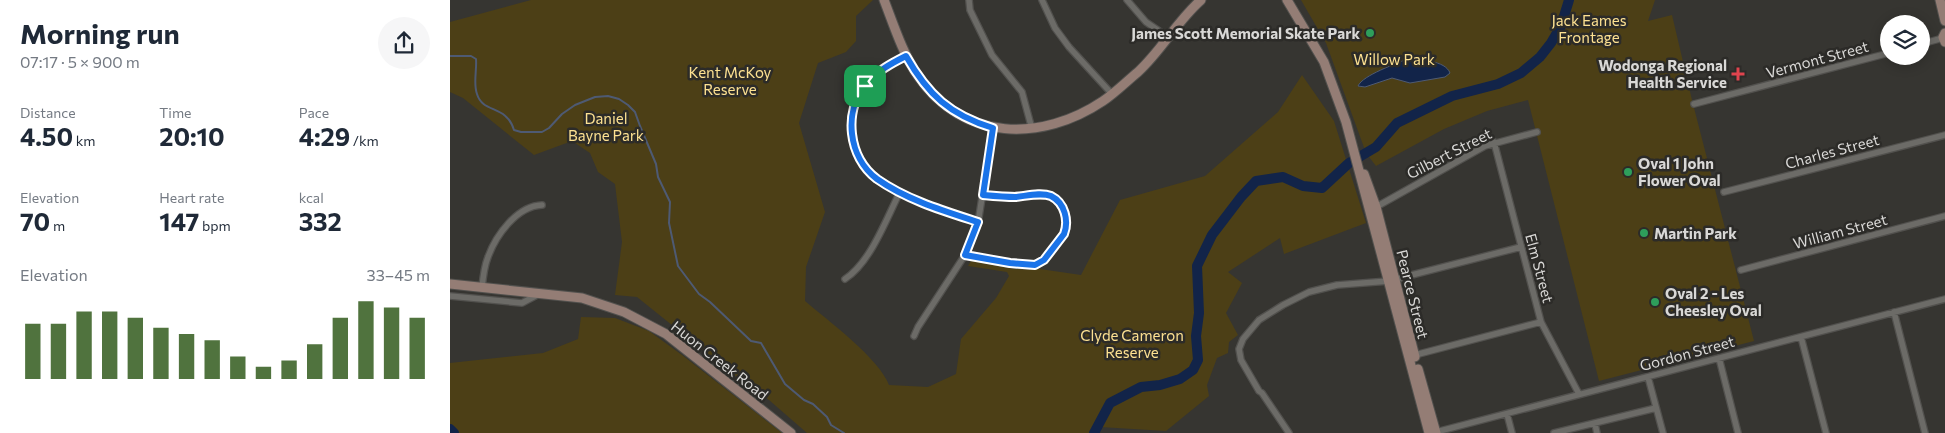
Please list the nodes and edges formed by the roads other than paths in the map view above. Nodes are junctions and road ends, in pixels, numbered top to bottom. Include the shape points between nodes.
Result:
1 (884, 0) edge
2 (969, 0) edge
3 (1042, 0) edge
4 (1126, 0) edge
5 (1201, 0) edge
6 (1287, 0) edge
7 (1940, 0) edge
8 (1945, 21) edge
9 (1168, 37) junction
10 (1944, 38) edge
11 (1930, 42) edge
12 (1880, 55) edge
13 (906, 56) junction
14 (1112, 94) junction
15 (1694, 104) dead end
16 (993, 128) junction
17 (1032, 129) junction
18 (1537, 132) dead end
19 (1945, 135) edge
20 (1494, 142) junction
21 (900, 192) junction
22 (1724, 192) dead end
23 (983, 195) junction
24 (542, 205) dead end
25 (1373, 208) junction
26 (1945, 216) edge
27 (978, 222) junction
28 (1521, 247) junction
29 (965, 255) junction
30 (1741, 270) dead end
31 (845, 279) dead end
32 (1392, 280) junction
33 (450, 284) edge
34 (482, 288) junction
35 (541, 294) junction
36 (450, 296) edge
37 (1945, 299) edge
38 (1894, 312) junction
39 (1541, 322) junction
40 (914, 336) dead end
41 (1801, 337) junction
42 (1415, 356) junction
43 (1719, 358) junction
44 (1648, 377) junction
45 (1580, 394) junction
46 (1656, 408) junction
47 (1507, 414) junction
48 (1595, 424) junction
49 (1578, 431) edge
50 (791, 433) edge
51 (1289, 433) edge
52 (1433, 433) edge
53 (1512, 433) edge
54 (1554, 433) edge
55 (1597, 433) edge
56 (1663, 433) edge
57 (1738, 433) edge
58 (1826, 433) edge
59 (1925, 433) edge

1 - 13 street
2 - 17 street via 970,10 988,48 1022,92
3 - 14 street via 1055,28
4 - 9 street via 1146,22
5 - 9 street
6 - 25 street, Pearce Street via 1327,70
7 - 8 street
9 - 14 street via 1140,70
10 - 11 street
12 - 15 street, Vermont Street
13 - 16 street via 918,76 943,104 958,114
13 - 21 street via 884,68 865,86 851,116 853,142 863,163 878,179
14 - 17 street via 1077,116
16 - 17 street
16 - 23 street
18 - 20 street, Gilbert Street
19 - 22 street, Charles Street
20 - 25 street, Gilbert Street
20 - 28 street, Elm Street
21 - 27 street
21 - 31 street via 862,262
23 - 27 street
23 - 29 street via 1052,196 1063,208 1066,228 1047,257 1035,265
24 - 34 street via 527,209 508,224 488,257
25 - 32 street, Pearce Street
26 - 30 street, William Street
27 - 29 street
28 - 32 street
28 - 39 street, Elm Street
29 - 40 street
32 - 42 street, Pearce Street
32 - 51 street via 1337,285 1309,292 1265,318 1241,344 1242,363
32 - 52 street, Pearce Street
33 - 34 street, Huon Creek Road
34 - 35 street, Huon Creek Road
35 - 36 street, Huon Creek Road via 522,303
35 - 50 street, Huon Creek Road via 582,298 624,312 666,334
37 - 38 street, Gordon Street
38 - 41 street, Gordon Street
38 - 59 street
39 - 42 street
39 - 45 street, Elm Street
41 - 43 street, Gordon Street
41 - 58 street
42 - 52 street, Pearce Street
43 - 44 street, Gordon Street
43 - 57 street
44 - 45 street, Gordon Street
44 - 46 street
45 - 47 street, Gordon Street
46 - 48 street
46 - 56 street
47 - 52 street, Gordon Street
47 - 53 street
48 - 49 street
48 - 55 street
49 - 54 street

